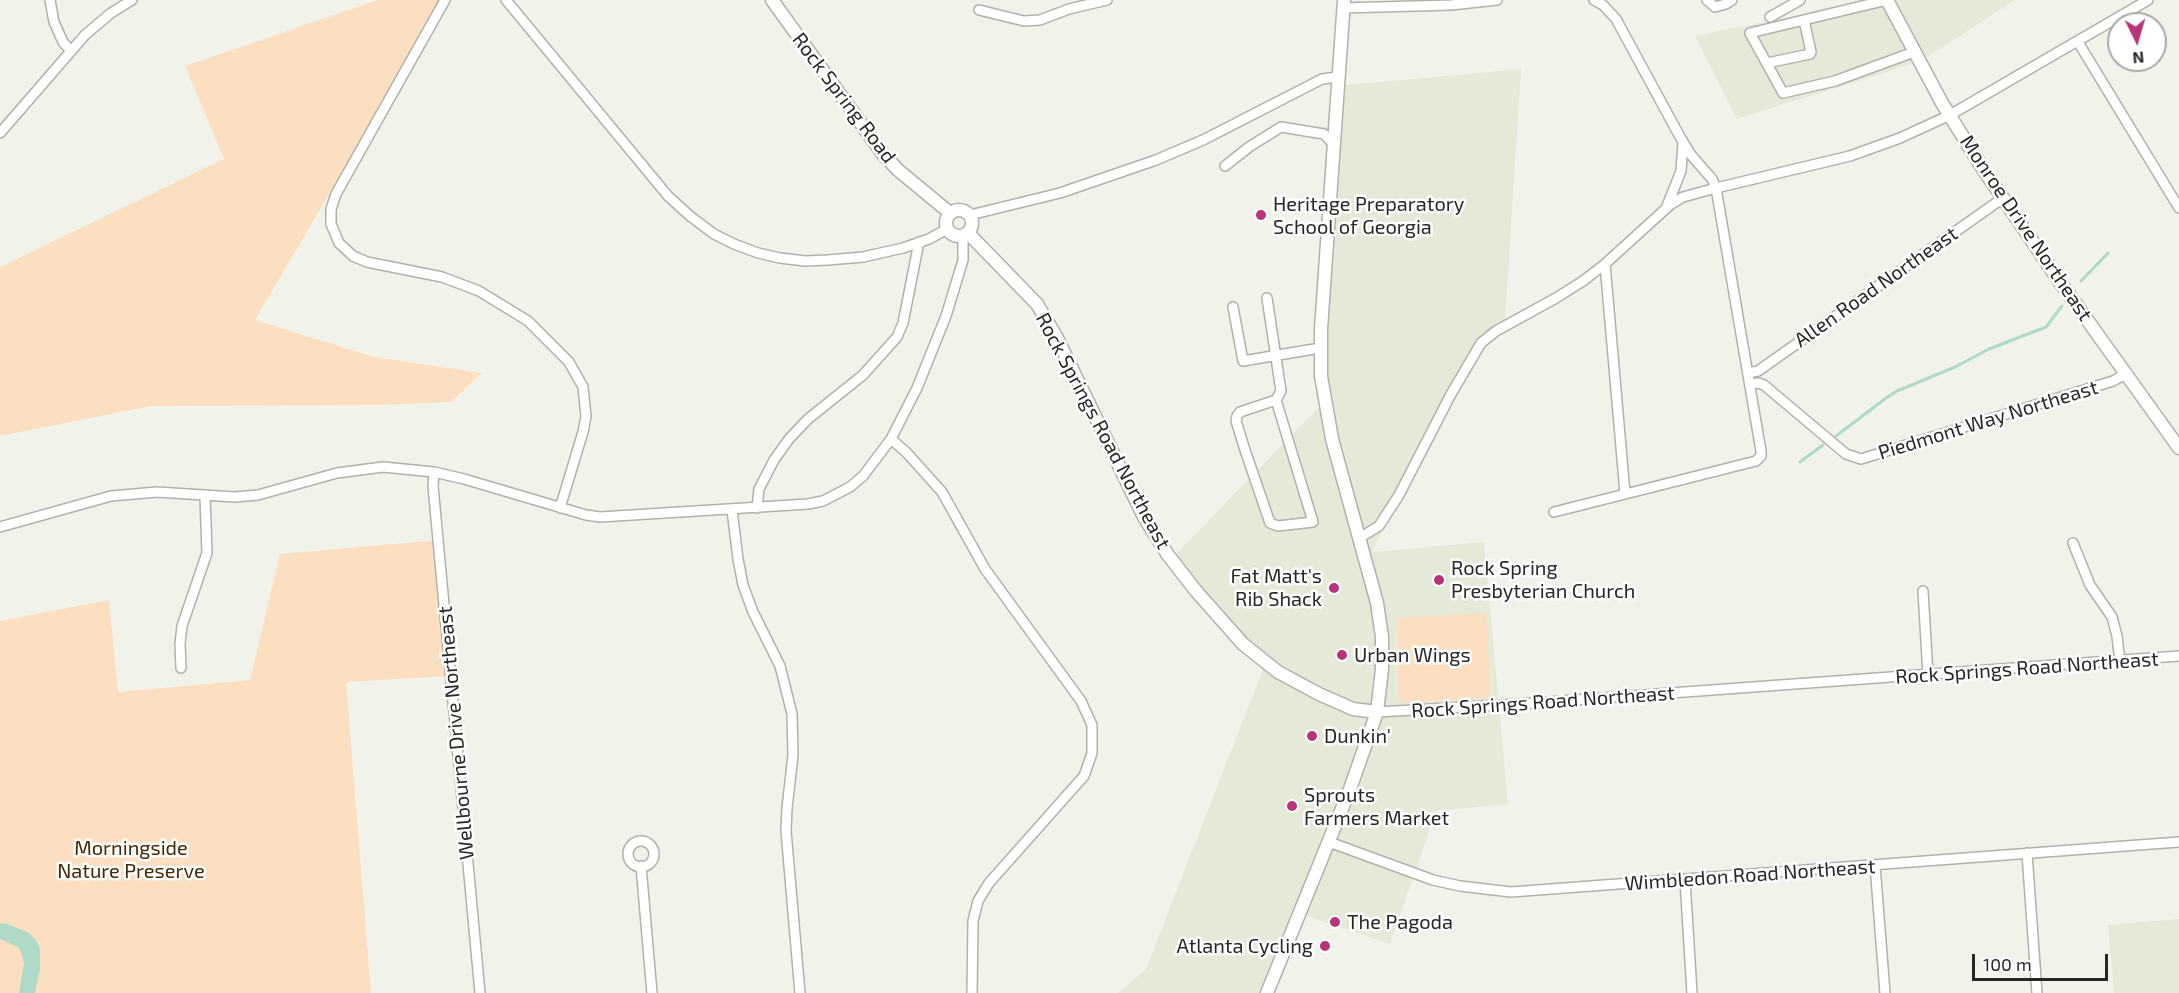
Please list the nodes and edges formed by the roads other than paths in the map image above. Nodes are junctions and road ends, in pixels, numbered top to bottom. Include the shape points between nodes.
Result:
1 (50, 0) edge
2 (132, 0) edge
3 (446, 0) edge
4 (506, 0) edge
5 (772, 0) edge
6 (1107, 0) edge
7 (1497, 0) edge
8 (1594, 0) edge
9 (1707, 0) edge
10 (1732, 0) edge
11 (1800, 0) edge
12 (1887, 0) edge
13 (2148, 0) edge
14 (1344, 4) edge
15 (979, 10) dead end
16 (1770, 17) dead end
17 (1804, 20) junction
18 (2078, 42) junction
19 (71, 51) junction
20 (1914, 52) junction
21 (1767, 63) junction
22 (1338, 77) junction
23 (1950, 115) junction
24 (0, 133) edge
25 (1683, 142) junction
26 (1334, 145) junction
27 (1225, 166) dead end
28 (1716, 188) junction
29 (2002, 198) junction
30 (1667, 207) junction
31 (2179, 208) edge
32 (950, 213) junction
33 (970, 215) junction
34 (947, 229) junction
35 (965, 235) junction
36 (919, 242) junction
37 (1605, 264) junction
38 (1267, 298) dead end
39 (1233, 307) dead end
40 (1320, 348) junction
41 (1276, 355) junction
42 (1748, 373) junction
43 (2126, 374) junction
44 (1750, 384) junction
45 (1276, 400) junction
46 (891, 439) junction
47 (2179, 448) edge
48 (434, 472) junction
49 (1625, 493) junction
50 (205, 495) junction
51 (560, 508) junction
52 (757, 508) junction
53 (732, 510) junction
54 (1554, 512) dead end
55 (0, 526) edge
56 (1360, 537) junction
57 (2073, 543) dead end
58 (1923, 591) dead end
59 (2179, 656) edge
60 (2120, 662) junction
61 (181, 668) dead end
62 (1928, 675) junction
63 (1377, 712) junction
64 (1329, 842) junction
65 (2179, 843) edge
66 (2027, 854) junction
67 (1875, 865) junction
68 (641, 866) dead end
69 (1684, 880) junction
70 (480, 993) edge
71 (652, 993) edge
72 (800, 993) edge
73 (972, 993) edge
74 (1267, 993) edge
75 (1692, 993) edge
76 (1885, 993) edge
77 (2037, 993) edge

1 - 19 street via 58,33
2 - 19 street via 97,23
3 - 51 street via 336,194 331,224 339,243 353,256 442,277 508,307 569,362 583,387 586,416
4 - 36 street via 668,196 714,234 758,253 805,261 863,256
5 - 32 main road, Rock Spring Road via 883,154
6 - 15 street via 1024,21
7 - 14 street via 1451,5
8 - 25 street via 1616,19
9 - 10 street via 1715,7
11 - 16 street
12 - 17 street
12 - 20 main road, Monroe Drive Northeast
13 - 18 street
14 - 22 main road
17 - 21 street via 1810,54
17 - 21 street via 1750,33
18 - 23 street
18 - 31 street
19 - 24 street
20 - 21 street via 1835,81 1783,93
20 - 23 main road, Monroe Drive Northeast
22 - 26 main road
22 - 33 street via 1322,80 1156,160 1060,193
23 - 28 street via 1850,156
23 - 29 main road, Monroe Drive Northeast
25 - 28 street
25 - 30 street via 1681,171
26 - 27 street via 1324,134 1281,127
26 - 40 main road
28 - 30 street via 1683,197
28 - 42 street
29 - 42 street, Allen Road Northeast via 1758,371
29 - 43 main road, Monroe Drive Northeast
30 - 37 street
32 - 33 main road via 959,209
32 - 34 main road
33 - 35 main road via 973,223
34 - 35 main road via 954,235
34 - 36 street
35 - 46 street via 963,260 946,316
35 - 63 main road, Rock Springs Road Northeast via 1037,304 1144,517 1196,591 1243,644 1278,672 1353,710
36 - 52 street via 897,337 863,375 789,439 759,489
37 - 49 street
37 - 56 street via 1481,343 1399,495 1379,526
38 - 41 street
39 - 41 street via 1243,361
40 - 41 street
40 - 56 main road via 1330,430
41 - 45 street via 1281,391
42 - 44 street
43 - 44 street, Piedmont Way Northeast via 1861,459 1846,454 1764,385
43 - 47 main road, Monroe Drive Northeast
44 - 49 street via 1761,451 1758,459
45 - 45 street via 1240,412 1236,421 1242,441 1270,523 1278,526 1313,522
46 - 52 street via 863,476 837,495 808,504
46 - 73 street via 942,492 985,569 1082,701 1092,725 1092,753 1084,776 989,883 978,901 973,921
48 - 50 street via 367,468 258,495
48 - 51 street
48 - 70 street, Wellbourne Drive Northeast
49 - 54 street
50 - 55 street via 157,492 111,496
50 - 61 street via 207,553 182,626
51 - 53 street via 600,517
52 - 53 street
53 - 72 street via 743,585 780,666 792,714 793,755 786,831
56 - 63 main road via 1381,622 1382,669
57 - 60 street via 2090,585 2112,617
58 - 62 street
59 - 60 street, Rock Springs Road Northeast
60 - 62 street, Rock Springs Road Northeast
62 - 63 street, Rock Springs Road Northeast
63 - 64 main road
64 - 69 street, Wimbledon Road Northeast via 1433,880 1488,891 1535,892
64 - 74 main road
65 - 66 street, Wimbledon Road Northeast
66 - 67 street, Wimbledon Road Northeast
66 - 77 street
67 - 69 street, Wimbledon Road Northeast
67 - 76 street
68 - 71 street
69 - 75 street

